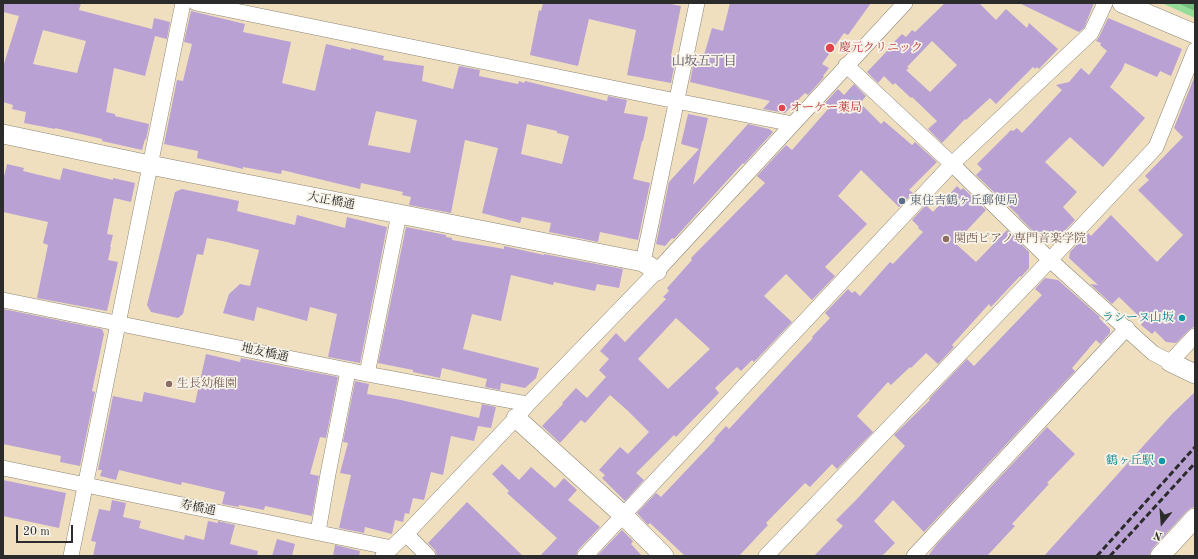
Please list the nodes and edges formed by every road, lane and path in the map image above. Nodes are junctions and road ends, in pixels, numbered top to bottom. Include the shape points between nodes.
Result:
1 (183, 3) edge
2 (196, 3) edge
3 (697, 3) edge
4 (905, 3) edge
5 (1105, 3) edge
6 (1122, 3) edge
7 (1195, 34) edge
8 (1195, 50) edge
9 (846, 65) junction
10 (676, 101) junction
11 (793, 124) junction
12 (3, 134) edge
13 (952, 164) junction
14 (150, 165) junction
15 (399, 214) junction
16 (1050, 260) junction
17 (650, 266) junction
18 (3, 300) edge
19 (118, 323) junction
20 (1127, 328) junction
21 (1195, 336) edge
22 (1170, 362) junction
23 (348, 370) junction
24 (367, 374) junction
25 (1195, 374) edge
26 (522, 411) junction
27 (3, 468) edge
28 (85, 485) junction
29 (623, 516) junction
30 (1195, 518) edge
31 (318, 532) junction
32 (406, 534) junction
33 (388, 552) edge
34 (71, 556) edge
35 (428, 556) edge
36 (585, 556) edge
37 (664, 556) edge
38 (766, 556) edge
39 (914, 556) edge
40 (1160, 556) edge

1 - 14 street
2 - 10 street
3 - 10 street
4 - 9 street
5 - 13 street via 1091,33
6 - 7 street
8 - 16 street via 1156,147
9 - 11 street
9 - 13 street
10 - 11 street
10 - 17 street
11 - 17 street
12 - 14 street, 大正橋通
13 - 16 street
13 - 29 street
14 - 15 street, 大正橋通
14 - 19 street
15 - 17 street, 大正橋通
15 - 24 street
16 - 20 street
16 - 38 street
17 - 26 street
18 - 19 street, 地友橋通
19 - 23 street, 地友橋通
19 - 28 street
20 - 22 street via 1153,353
20 - 39 street
21 - 22 street
22 - 25 street
23 - 24 street, 地友橋通
23 - 31 street
24 - 26 street, 地友橋通
26 - 29 street
26 - 32 street
27 - 28 street, 寿橋通
28 - 31 street, 寿橋通
28 - 34 street
29 - 36 street
29 - 37 street
30 - 40 street
31 - 33 street, 寿橋通
32 - 33 street
32 - 35 street

